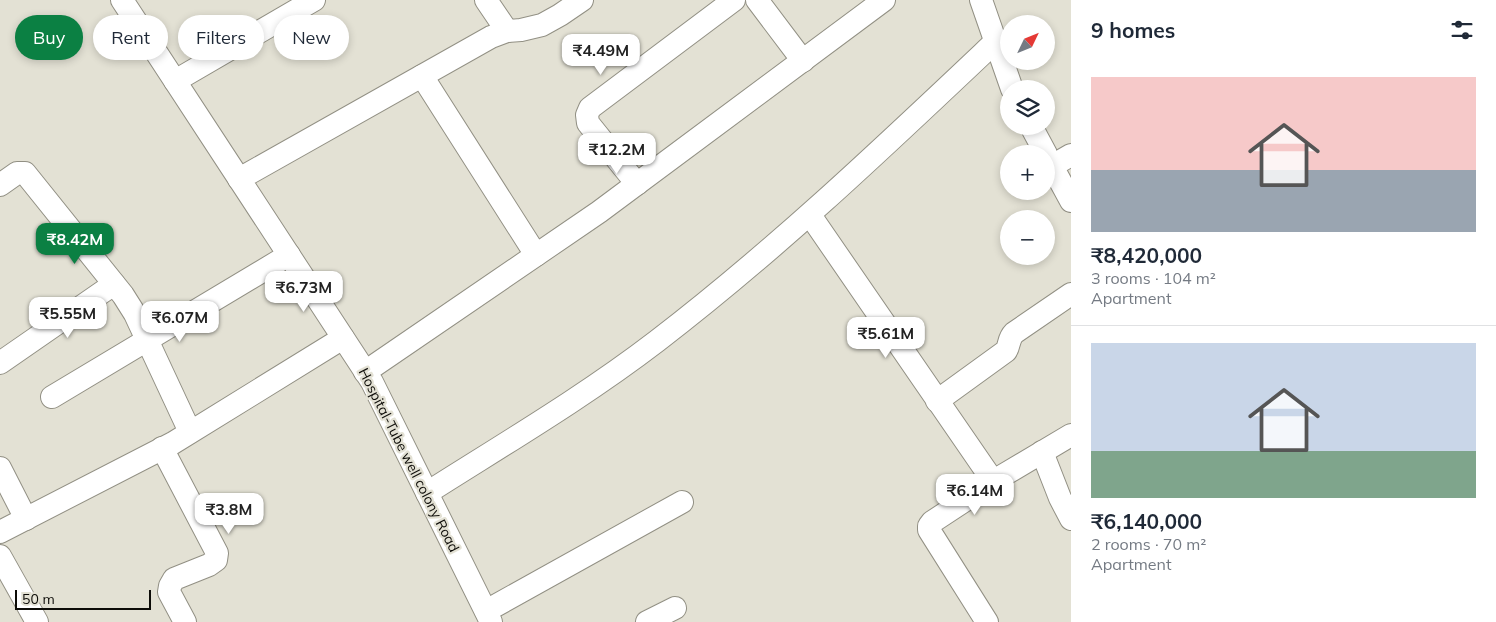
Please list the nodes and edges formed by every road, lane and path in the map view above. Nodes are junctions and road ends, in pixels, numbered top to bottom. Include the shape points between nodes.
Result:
1 (122, 0) edge
2 (314, 0) edge
3 (486, 0) edge
4 (582, 0) edge
5 (734, 0) edge
6 (757, 0) edge
7 (884, 0) edge
8 (981, 0) edge
9 (507, 31) junction
10 (996, 41) junction
11 (803, 61) junction
12 (422, 76) junction
13 (175, 80) junction
14 (1009, 80) edge
15 (1055, 161) edge
16 (239, 179) junction
17 (637, 184) junction
18 (0, 185) edge
19 (1071, 202) edge
20 (810, 215) junction
21 (289, 255) junction
22 (536, 255) junction
23 (114, 284) junction
24 (1071, 294) edge
25 (343, 338) junction
26 (147, 340) junction
27 (0, 363) edge
28 (365, 372) junction
29 (52, 397) dead end
30 (938, 401) junction
31 (190, 432) junction
32 (1071, 435) edge
33 (162, 448) junction
34 (1042, 452) junction
35 (0, 468) edge
36 (993, 481) junction
37 (427, 493) junction
38 (682, 502) dead end
39 (26, 519) junction
40 (1071, 519) edge
41 (0, 532) edge
42 (0, 556) edge
43 (675, 608) dead end
44 (488, 617) edge
45 (37, 622) edge
46 (185, 622) edge
47 (647, 622) edge
48 (987, 622) edge

1 - 13 street, Hospital-Tube well colony Road
2 - 13 street
3 - 9 street
4 - 9 street via 542,25
5 - 17 street via 590,108 588,123
6 - 11 street
7 - 11 street
8 - 10 street
9 - 12 street
10 - 14 street
10 - 20 street
11 - 17 street
12 - 16 street
12 - 22 street
13 - 16 street, Hospital-Tube well colony Road
15 - 19 street
16 - 21 street, Hospital-Tube well colony Road
17 - 22 street
18 - 23 street via 17,173 25,173
20 - 30 street
20 - 37 street via 648,348 584,394
21 - 25 street, Hospital-Tube well colony Road
21 - 26 street
22 - 28 street
23 - 26 street via 135,314
23 - 27 street
24 - 30 street via 1010,336 1006,351
25 - 28 street, Hospital-Tube well colony Road
25 - 31 street
26 - 29 street
26 - 31 street
28 - 37 street, Hospital-Tube well colony Road
30 - 36 street
31 - 33 street
32 - 34 street
33 - 39 street
33 - 46 street via 217,553 216,560 209,565 174,579 170,586 169,592
34 - 36 street
34 - 40 street
35 - 39 street
36 - 48 street via 929,526
37 - 44 street, Hospital-Tube well colony Road
38 - 44 street
39 - 41 street
42 - 45 street
43 - 47 street

